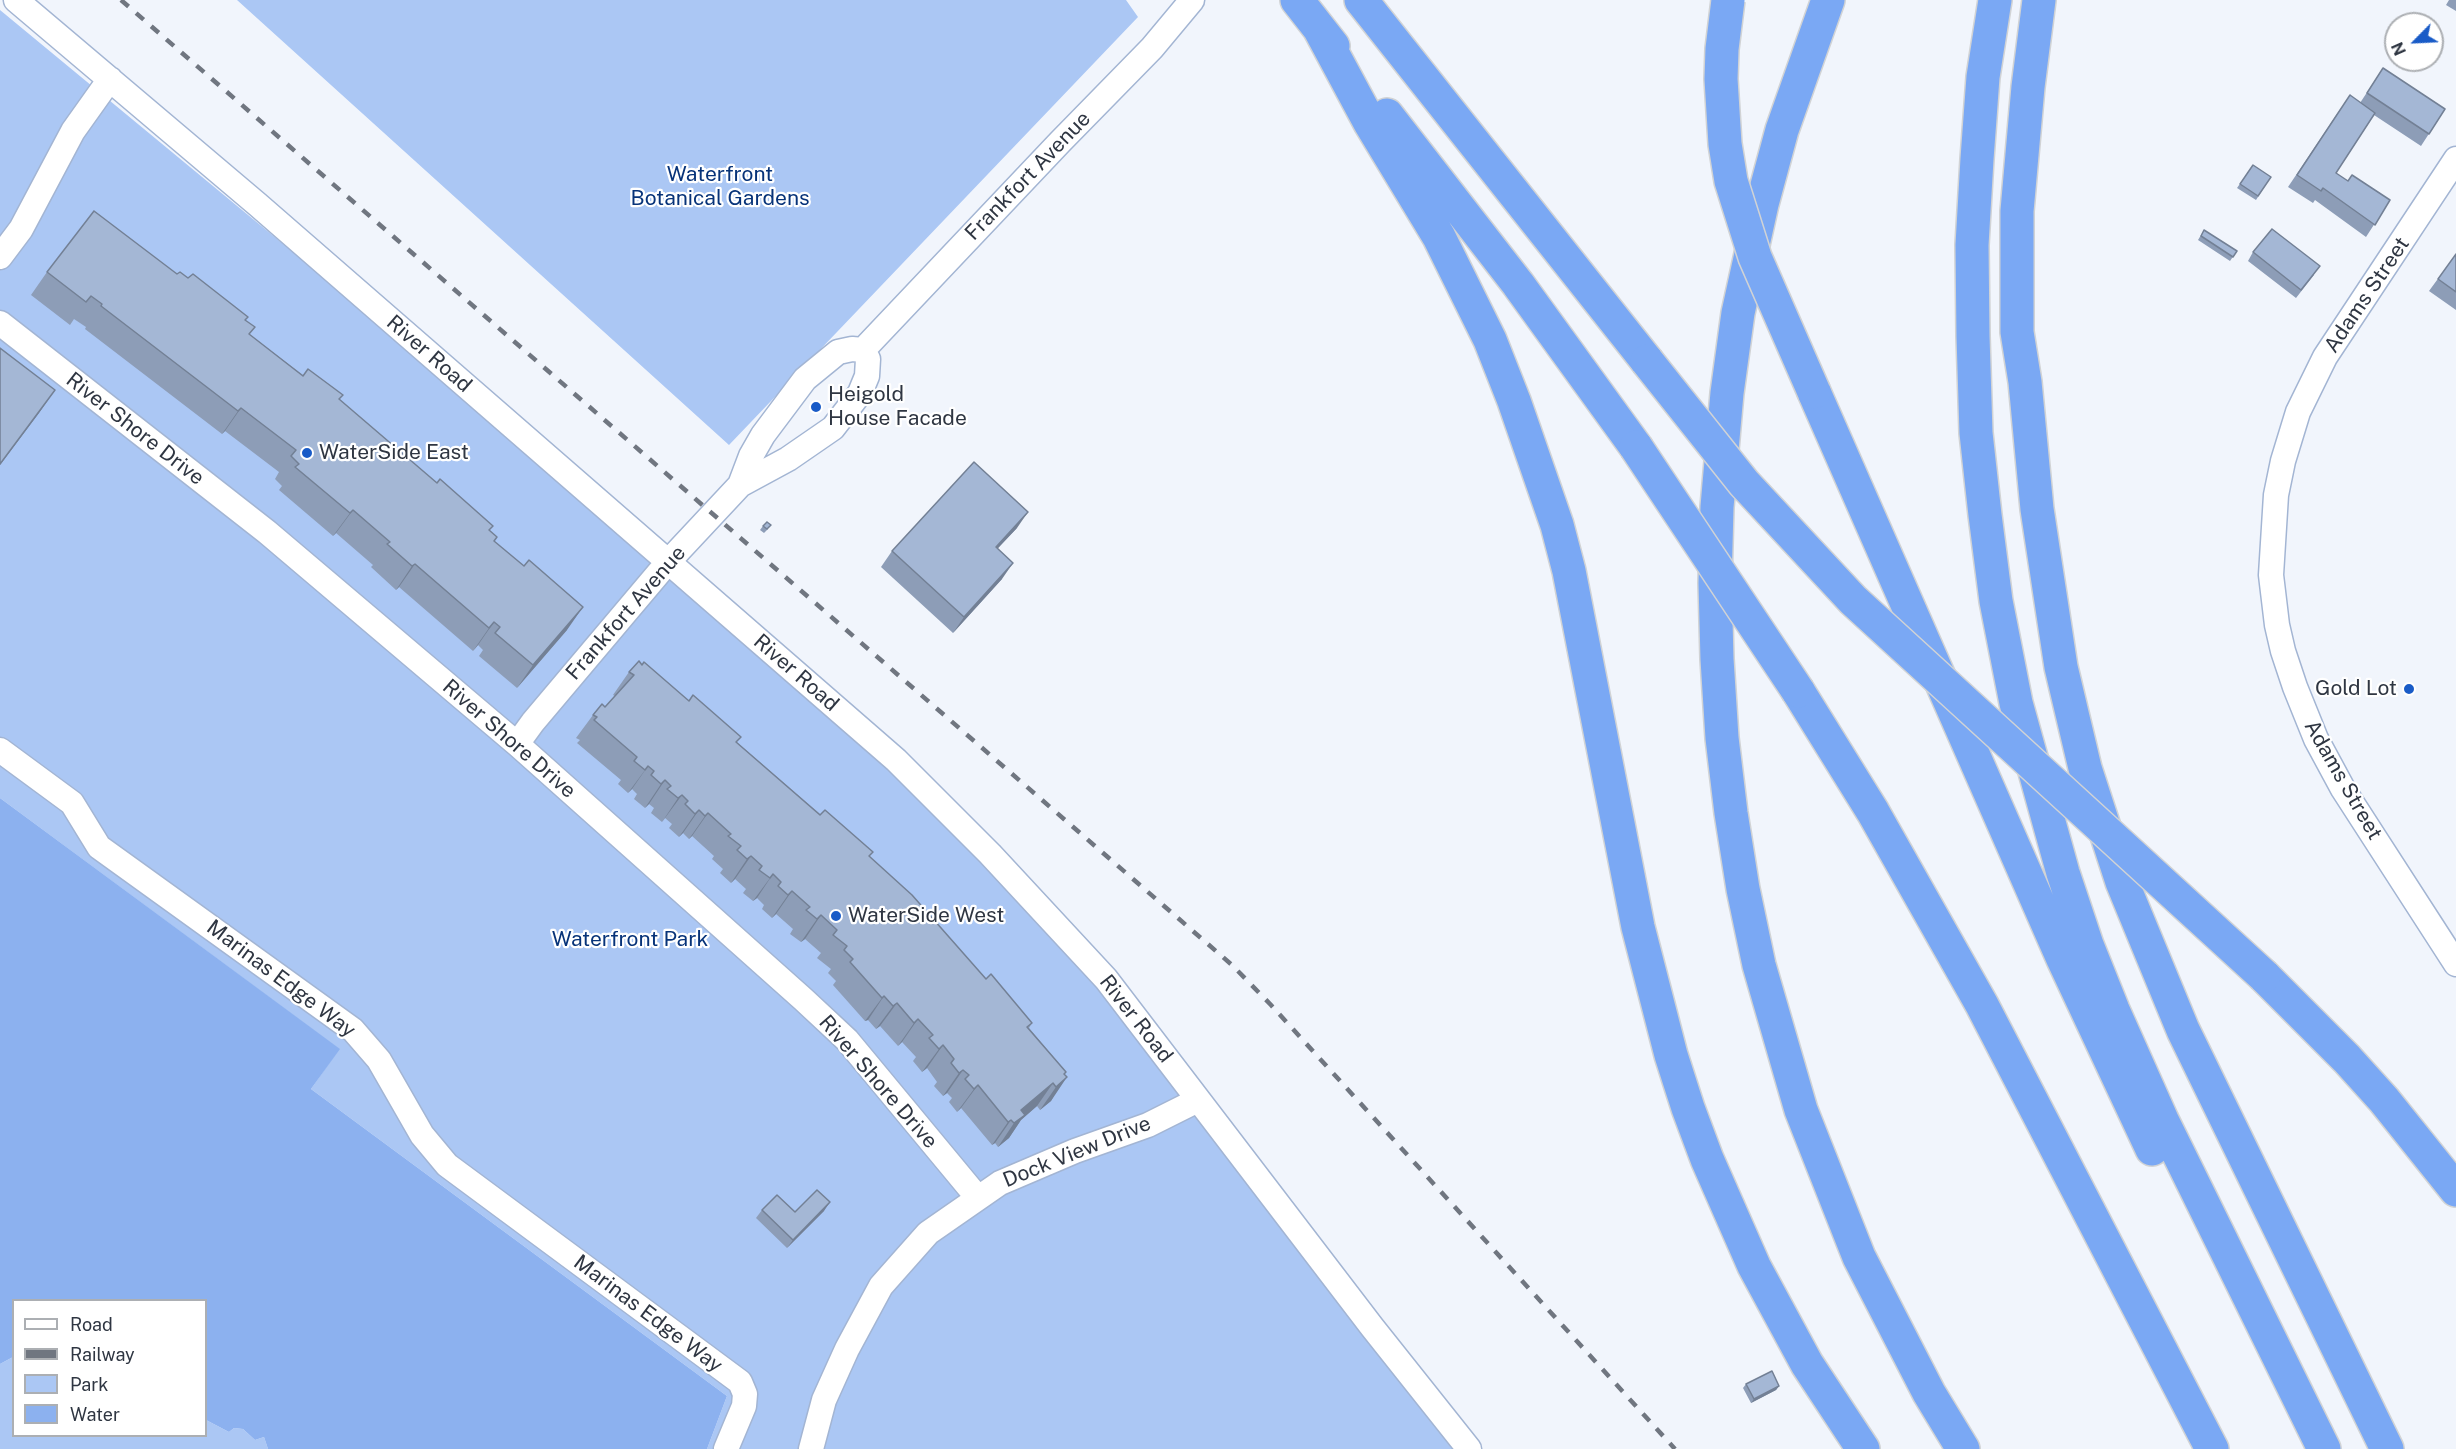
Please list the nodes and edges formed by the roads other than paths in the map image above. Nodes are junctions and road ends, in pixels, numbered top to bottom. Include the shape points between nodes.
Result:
1 (16, 0) edge
2 (1191, 0) edge
3 (1297, 0) edge
4 (1361, 0) edge
5 (1728, 0) edge
6 (1827, 0) edge
7 (1995, 0) edge
8 (2039, 0) edge
9 (2058, 0) edge
10 (1319, 28) junction
11 (110, 79) junction
12 (2456, 159) edge
13 (0, 257) edge
14 (0, 323) edge
15 (863, 350) junction
16 (2025, 382) junction
17 (740, 485) junction
18 (668, 562) junction
19 (517, 744) junction
20 (0, 750) edge
21 (2456, 964) edge
22 (1198, 1100) junction
23 (2456, 1190) edge
24 (978, 1198) junction
25 (2289, 1378) junction
26 (726, 1449) edge
27 (811, 1449) edge
28 (1469, 1449) edge
29 (1863, 1449) edge
30 (1963, 1449) edge
31 (2212, 1449) edge
32 (2324, 1449) edge
33 (2387, 1449) edge

1 - 11 street, River Road
2 - 15 street, Frankfort Avenue via 1152,48
3 - 10 highway
4 - 23 highway, bridge via 1744,483 1853,600 2264,976 2384,1100
5 - 25 highway, bridge via 1721,89 1725,144 1731,181 1755,257 2132,1109 2196,1238
6 - 30 highway via 1782,130 1736,325 1717,507 1715,583 1722,738 1738,856 1759,965 1802,1110 1859,1257 1929,1393
7 - 25 highway via 1983,77 1977,159 1972,245 1973,336 1976,433 1985,515 1996,601 2016,703 2063,873 2113,1010
8 - 16 highway via 2017,211 2017,332
9 - 16 highway via 2037,198 2035,346
10 - 29 highway via 1370,123 1439,237 1490,340 1514,401 1569,571 1638,927 1688,1108 1754,1266 1807,1364
10 - 31 highway, bridge via 1518,284 1635,447 1798,691 1873,812 1982,1005
11 - 13 street via 73,131 21,229
11 - 18 street, River Road
12 - 21 street, Adams Street via 2325,357 2298,412 2276,495 2271,575 2283,651 2316,739 2343,789
14 - 19 street, River Shore Drive via 267,532
15 - 17 street, Frankfort Avenue via 838,352 805,379 763,435
15 - 17 street, Frankfort Avenue via 868,359 867,376 860,393 833,428
16 - 33 highway via 2037,509 2061,667 2108,844 2183,1030
17 - 18 street, Frankfort Avenue
18 - 19 street, Frankfort Avenue
18 - 22 street, River Road via 896,760 990,854 1106,979
19 - 24 street, River Shore Drive via 847,1040
20 - 26 street, Marinas Edge Way via 72,803 99,847 353,1030 379,1060 422,1135 447,1165 740,1382 744,1406
22 - 24 street, Dock View Drive via 1148,1125 999,1183
22 - 28 street, River Road
24 - 27 street, Dock View Drive via 928,1233 880,1286 824,1400
25 - 32 highway

